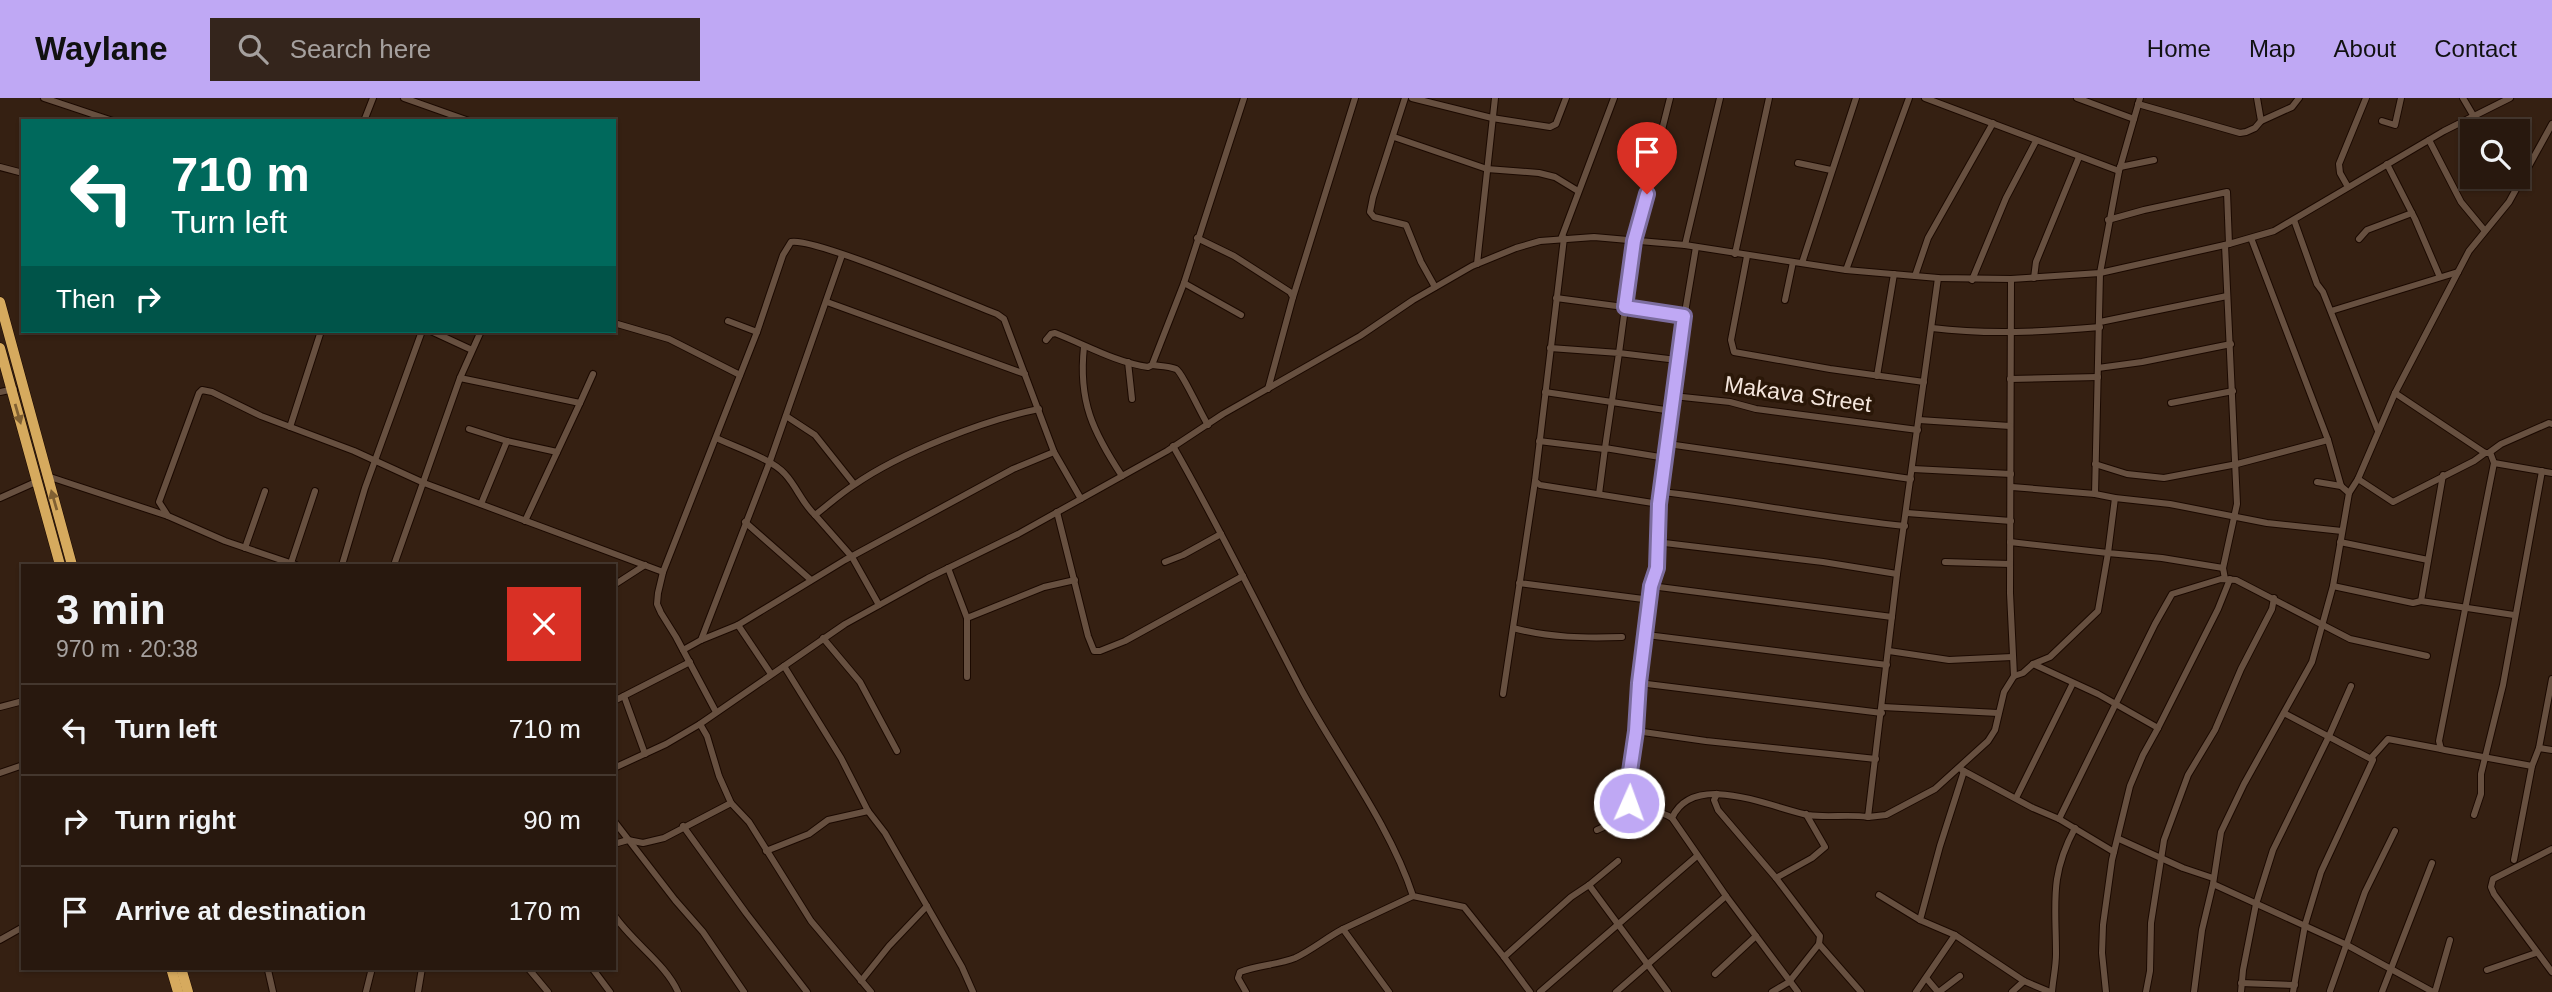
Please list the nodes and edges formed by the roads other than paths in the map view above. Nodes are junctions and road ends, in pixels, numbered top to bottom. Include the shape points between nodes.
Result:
1 (44, 98) edge
2 (373, 98) edge
3 (404, 98) edge
4 (1244, 98) edge
5 (1355, 98) edge
6 (1405, 98) edge
7 (1412, 98) edge
8 (1494, 98) edge
9 (1566, 98) edge
10 (1614, 98) edge
11 (1670, 98) edge
12 (1720, 98) edge
13 (1769, 98) edge
14 (1856, 98) edge
15 (1909, 98) edge
16 (1925, 98) edge
17 (2077, 98) edge
18 (2257, 98) edge
19 (2299, 98) edge
20 (2366, 98) edge
21 (2401, 98) edge
22 (2463, 98) edge
23 (2473, 98) edge
24 (2510, 98) edge
25 (2139, 101) edge
26 (2470, 108) junction
27 (2473, 115) junction
28 (1492, 118) junction
29 (107, 119) edge
30 (365, 119) edge
31 (461, 119) edge
32 (2134, 120) junction
33 (2261, 121) junction
34 (2382, 121) dead end
35 (1993, 123) junction
36 (2552, 124) edge
37 (1394, 137) junction
38 (2429, 139) junction
39 (2036, 141) junction
40 (2079, 158) junction
41 (2154, 160) dead end
42 (1798, 163) dead end
43 (2387, 164) junction
44 (0, 167) edge
45 (1487, 169) junction
46 (2120, 169) junction
47 (1831, 170) junction
48 (21, 172) edge
49 (2348, 187) junction
50 (1578, 191) junction
51 (2412, 213) junction
52 (2108, 220) junction
53 (2294, 220) junction
54 (2485, 231) junction
55 (1197, 238) junction
56 (1563, 238) junction
57 (2251, 239) junction
58 (2359, 239) dead end
59 (1634, 241) junction
60 (2227, 245) junction
61 (1685, 246) junction
62 (1696, 247) junction
63 (1735, 254) junction
64 (842, 255) junction
65 (1747, 256) junction
66 (1793, 262) junction
67 (1802, 263) junction
68 (1477, 264) junction
69 (1846, 270) junction
70 (2458, 271) junction
71 (2100, 273) junction
72 (1894, 274) junction
73 (2439, 275) junction
74 (1915, 276) junction
75 (1938, 278) junction
76 (2034, 278) junction
77 (2011, 279) junction
78 (1972, 280) junction
79 (1184, 283) junction
80 (1435, 287) junction
81 (2227, 296) junction
82 (1293, 297) junction
83 (1556, 298) junction
84 (1785, 300) dead end
85 (0, 302) edge
86 (827, 302) junction
87 (1625, 307) junction
88 (2330, 311) junction
89 (1241, 315) dead end
90 (1684, 316) junction
91 (728, 321) dead end
92 (616, 324) edge
93 (2100, 324) junction
94 (1932, 328) junction
95 (757, 332) junction
96 (2010, 332) junction
97 (320, 333) edge
98 (421, 333) edge
99 (435, 333) edge
100 (480, 333) edge
101 (1046, 340) dead end
102 (2231, 344) junction
103 (1084, 347) junction
104 (0, 348) edge
105 (1550, 348) junction
106 (472, 350) junction
107 (1619, 354) junction
108 (1677, 360) junction
109 (1128, 362) junction
110 (1152, 365) junction
111 (2098, 369) junction
112 (593, 374) dead end
113 (1026, 374) junction
114 (740, 375) junction
115 (1877, 376) junction
116 (2098, 377) junction
117 (460, 378) junction
118 (2010, 379) junction
119 (1924, 382) junction
120 (23, 387) junction
121 (11, 389) junction
122 (1268, 389) junction
123 (2233, 391) junction
124 (0, 392) edge
125 (1545, 392) junction
126 (2395, 393) junction
127 (1673, 396) junction
128 (1132, 399) dead end
129 (1611, 400) junction
130 (580, 402) junction
131 (2171, 403) dead end
132 (1038, 409) junction
133 (1672, 411) junction
134 (786, 416) junction
135 (1919, 420) junction
136 (2552, 424) edge
137 (1208, 425) junction
138 (2010, 426) junction
139 (290, 427) junction
140 (469, 429) dead end
141 (1918, 430) junction
142 (2378, 431) junction
143 (716, 438) junction
144 (2328, 440) junction
145 (507, 441) junction
146 (1539, 441) junction
147 (1668, 444) junction
148 (1173, 446) junction
149 (1605, 449) junction
150 (557, 452) junction
151 (1054, 452) junction
152 (2487, 453) junction
153 (1666, 457) junction
154 (376, 461) junction
155 (770, 461) junction
156 (2494, 463) junction
157 (2095, 464) junction
158 (2237, 464) junction
159 (1913, 469) junction
160 (2542, 471) junction
161 (2552, 473) edge
162 (2011, 474) junction
163 (2443, 475) junction
164 (1122, 476) junction
165 (43, 478) junction
166 (1911, 478) junction
167 (2358, 479) junction
168 (1535, 481) junction
169 (2317, 482) dead end
170 (424, 483) junction
171 (854, 484) junction
172 (2342, 486) junction
173 (2012, 487) junction
174 (265, 491) dead end
175 (316, 491) dead end
176 (1662, 492) junction
177 (2349, 493) junction
178 (1599, 494) junction
179 (2095, 494) junction
180 (0, 498) edge
181 (2115, 498) junction
182 (1082, 499) junction
183 (159, 502) junction
184 (481, 504) junction
185 (1659, 504) junction
186 (146, 509) junction
187 (1058, 512) junction
188 (1907, 513) junction
189 (815, 515) junction
190 (168, 516) junction
191 (2234, 517) junction
192 (525, 520) junction
193 (2011, 521) junction
194 (745, 522) junction
195 (1905, 526) junction
196 (2342, 531) junction
197 (1221, 534) junction
198 (1656, 542) junction
199 (2010, 542) junction
200 (2340, 542) junction
201 (245, 548) junction
202 (2108, 553) junction
203 (852, 556) junction
204 (2428, 559) junction
205 (1165, 562) dead end
206 (1945, 562) dead end
207 (60, 564) edge
208 (72, 564) edge
209 (293, 564) edge
210 (342, 564) edge
211 (394, 564) edge
212 (2010, 564) junction
213 (645, 565) junction
214 (948, 568) junction
215 (2223, 568) junction
216 (663, 572) junction
217 (1897, 575) junction
218 (1242, 576) junction
219 (2227, 579) junction
220 (811, 580) junction
221 (1075, 580) junction
222 (1519, 583) junction
223 (616, 584) edge
224 (1651, 586) junction
225 (2333, 586) junction
226 (2274, 598) junction
227 (1651, 600) junction
228 (2421, 601) junction
229 (879, 605) junction
230 (2467, 607) junction
231 (2514, 615) junction
232 (1892, 617) junction
233 (967, 618) junction
234 (738, 625) junction
235 (2323, 626) junction
236 (1513, 628) junction
237 (1647, 635) junction
238 (1622, 637) dead end
239 (823, 638) junction
240 (701, 640) junction
241 (683, 650) junction
242 (1889, 650) junction
243 (2427, 656) dead end
244 (2012, 657) junction
245 (690, 662) junction
246 (2033, 664) junction
247 (1888, 665) junction
248 (784, 666) junction
249 (771, 674) junction
250 (2014, 676) junction
251 (967, 677) dead end
252 (2552, 679) edge
253 (1639, 683) junction
254 (2073, 683) junction
255 (2351, 686) dead end
256 (1503, 694) dead end
257 (624, 696) junction
258 (616, 700) edge
259 (21, 702) edge
260 (2116, 704) junction
261 (0, 707) edge
262 (1882, 710) junction
263 (716, 712) junction
264 (1997, 713) junction
265 (2284, 713) junction
266 (700, 724) junction
267 (2158, 728) junction
268 (1636, 731) junction
269 (2329, 736) junction
270 (2539, 748) junction
271 (2441, 749) junction
272 (2552, 750) edge
273 (897, 751) dead end
274 (645, 754) junction
275 (2371, 758) junction
276 (2486, 758) junction
277 (1876, 759) junction
278 (21, 766) edge
279 (2532, 766) junction
280 (616, 767) edge
281 (1961, 770) junction
282 (0, 774) edge
283 (1717, 794) junction
284 (2016, 799) junction
285 (731, 803) junction
286 (868, 811) junction
287 (1633, 814) junction
288 (1806, 814) junction
289 (2474, 815) dead end
290 (1868, 817) junction
291 (1672, 818) junction
292 (2059, 819) junction
293 (616, 824) edge
294 (684, 826) junction
295 (2075, 828) junction
296 (1597, 830) dead end
297 (2395, 831) dead end
298 (2119, 839) junction
299 (628, 840) junction
300 (616, 843) edge
301 (2552, 849) edge
302 (766, 852) junction
303 (2114, 852) junction
304 (1697, 856) junction
305 (2162, 859) junction
306 (2514, 860) dead end
307 (1618, 861) dead end
308 (2432, 863) dead end
309 (1776, 878) junction
310 (2213, 881) junction
311 (1589, 886) junction
312 (1879, 895) dead end
313 (1413, 896) junction
314 (1726, 896) junction
315 (2256, 904) junction
316 (927, 906) junction
317 (616, 917) edge
318 (1920, 920) junction
319 (1617, 924) junction
320 (2305, 925) junction
321 (21, 927) edge
322 (1343, 929) junction
323 (1955, 935) junction
324 (1756, 936) junction
325 (0, 940) edge
326 (2450, 940) dead end
327 (1819, 944) junction
328 (2347, 945) junction
329 (2536, 953) junction
330 (1504, 957) junction
331 (1646, 965) junction
332 (2390, 969) junction
333 (172, 970) edge
334 (182, 970) edge
335 (268, 970) edge
336 (372, 970) edge
337 (422, 970) edge
338 (530, 970) edge
339 (594, 970) edge
340 (2487, 970) dead end
341 (2552, 972) edge
342 (1715, 974) dead end
343 (1960, 976) dead end
344 (1927, 979) junction
345 (861, 981) junction
346 (2024, 981) junction
347 (1790, 982) junction
348 (2241, 983) junction
349 (2294, 989) edge
350 (367, 991) edge
351 (2330, 991) edge
352 (178, 992) edge
353 (188, 992) edge
354 (273, 992) edge
355 (377, 992) edge
356 (418, 992) edge
357 (548, 992) edge
358 (610, 992) edge
359 (678, 992) edge
360 (744, 992) edge
361 (807, 992) edge
362 (871, 992) edge
363 (973, 992) edge
364 (1246, 992) edge
365 (1388, 992) edge
366 (1530, 992) edge
367 (1540, 992) edge
368 (1616, 992) edge
369 (1668, 992) edge
370 (1772, 992) edge
371 (1798, 992) edge
372 (1861, 992) edge
373 (1916, 992) edge
374 (1939, 992) edge
375 (2012, 992) edge
376 (2051, 992) edge
377 (2106, 992) edge
378 (2146, 992) edge
379 (2194, 992) edge
380 (2241, 992) edge
381 (2382, 992) edge
382 (2434, 992) edge

1 - 29 street
2 - 30 street
3 - 31 street
4 - 55 street
5 - 82 street
6 - 37 street
7 - 28 street
8 - 28 street
9 - 28 street via 1554,127
10 - 50 street
11 - 59 street
12 - 61 street
13 - 63 street
14 - 47 street
15 - 69 street
16 - 35 street
17 - 32 street
18 - 33 street
19 - 33 street via 2292,107
20 - 49 street via 2339,164
21 - 34 street via 2396,124
22 - 26 street
23 - 26 street
24 - 27 street
25 - 32 street
25 - 33 street via 2240,133
26 - 27 street
27 - 38 street
28 - 45 street
32 - 46 street
35 - 39 street
35 - 74 street via 1928,237
36 - 54 street via 2509,202
37 - 45 street
37 - 80 street via 1370,212 1406,225
38 - 43 street
38 - 54 street via 2461,202
39 - 40 street
39 - 78 street
40 - 46 street
40 - 76 street
41 - 46 street
42 - 47 street
43 - 49 street
43 - 51 street
44 - 48 street
45 - 50 street via 1539,173
45 - 68 street
46 - 52 street
47 - 67 street
49 - 53 street
50 - 56 street
51 - 58 street via 2367,230
51 - 73 street
52 - 60 street via 2225,192
52 - 71 street
53 - 57 street
53 - 88 street
54 - 70 street
55 - 79 street
55 - 82 street via 1234,256
56 - 59 street
56 - 68 street via 1516,248
56 - 83 street
57 - 60 street
57 - 144 street
59 - 61 street
59 - 87 street
60 - 71 street
60 - 81 street
61 - 62 street
62 - 63 street
62 - 90 street
63 - 65 street
64 - 86 street
64 - 95 street via 800,241 787,245
64 - 113 street via 997,314 1004,319
65 - 66 street
65 - 115 street via 1731,340 1734,352
66 - 67 street
66 - 84 street
67 - 69 street
68 - 80 street
69 - 72 street
70 - 73 street
70 - 126 street
71 - 76 street
71 - 93 street
72 - 74 street
72 - 115 street
73 - 88 street
74 - 75 street
75 - 78 street
75 - 94 street
76 - 77 street
77 - 78 street
77 - 96 street
79 - 89 street
79 - 110 street
80 - 122 street
81 - 93 street
81 - 102 street
82 - 122 street
83 - 87 street
83 - 105 street
85 - 120 highway
86 - 113 street
86 - 134 street
87 - 90 street
87 - 107 street
88 - 142 street
90 - 108 street
91 - 95 street
92 - 114 street via 669,340
93 - 96 street
93 - 111 street
94 - 96 street
94 - 119 street
95 - 114 street
96 - 118 street
97 - 139 street
98 - 154 street
99 - 106 street
100 - 106 street
101 - 103 street via 1055,333
102 - 111 street
102 - 123 street
103 - 109 street
103 - 164 street via 1083,399
104 - 121 highway
105 - 107 street
105 - 125 street
106 - 117 street
107 - 108 street
107 - 129 street
108 - 127 street
109 - 110 street
109 - 128 street
110 - 137 street via 1182,374
111 - 116 street
112 - 130 street
113 - 132 street
114 - 143 street
115 - 119 street
116 - 118 street
116 - 157 street
117 - 130 street
117 - 170 street
118 - 138 street
119 - 135 street
120 - 121 street
120 - 165 highway
121 - 124 street
121 -> 165 highway
122 - 137 street
123 - 131 street
123 - 158 street
125 - 129 street
125 - 146 street
126 - 142 street
126 - 152 street
127 - 133 street
127 - 141 street, Makava Street
129 - 133 street
129 - 149 street
130 - 150 street
132 - 151 street
132 - 171 street via 961,433
133 - 147 street
134 - 155 street
134 - 171 street via 815,435
135 - 138 street
135 - 141 street
136 - 152 street
137 - 148 street
138 - 162 street
139 - 154 street
139 - 183 street via 202,390
140 - 145 street
141 - 159 street
142 - 167 street
143 - 155 street
143 - 216 street
144 - 158 street
144 - 172 street
145 - 150 street
145 - 184 street
146 - 149 street
146 - 168 street
147 - 153 street
147 - 166 street
148 - 164 street
148 - 197 street
149 - 153 street
149 - 178 street
150 - 192 street
151 - 182 street
151 - 203 street
152 - 156 street
152 - 163 street
153 - 176 street
154 - 170 street
154 - 210 street
155 - 189 street
155 - 194 street
156 - 160 street
156 - 230 street
157 - 158 street via 2164,478
157 - 179 street
158 - 191 street
159 - 162 street
159 - 166 street
160 - 161 street
160 - 231 street
162 - 173 street
163 - 167 street via 2393,502
163 - 204 street
164 - 182 street
165 - 180 street
165 - 186 street
165 - 207 highway
208 -> 165 highway
166 - 188 street
167 - 177 street
168 - 178 street
168 - 222 street
169 - 172 street
170 - 184 street
170 - 211 street
171 - 189 street
172 - 177 street
173 - 179 street
173 - 193 street
174 - 201 street
175 - 209 street
176 - 185 street
176 - 195 street
177 - 196 street
178 - 185 street
179 - 181 street
181 - 191 street
181 - 202 street
182 - 187 street
183 - 186 street
183 - 190 street
184 - 192 street
185 - 198 street
186 - 190 street
187 - 214 street
187 - 221 street
188 - 193 street
188 - 195 street
189 - 203 street
190 - 201 street
191 - 196 street
191 - 215 street
192 - 213 street
193 - 199 street
194 - 220 street
194 - 240 street
195 - 217 street
196 - 200 street
197 - 205 street
197 - 218 street
198 - 217 street
198 - 224 street via 1657,568
199 - 202 street
199 - 212 street
200 - 204 street
200 - 225 street
201 - 209 street
202 - 215 street
202 - 246 street via 2098,611 2050,657
203 - 220 street
203 - 229 street
204 - 228 street
206 - 212 street
212 - 244 street
213 - 216 street
213 - 223 street
214 - 229 street
214 - 233 street
215 - 219 street
216 - 241 street via 657,604
217 - 232 street
218 - 221 street via 1125,641 1097,651 1088,636
218 - 313 street via 1381,826
219 - 226 street
219 - 260 street via 2172,594
219 - 267 street via 2218,609
220 - 234 street
221 - 233 street via 1044,587
222 - 227 street
222 - 236 street
224 - 227 street
224 - 232 street
225 - 228 street
225 - 235 street
226 - 235 street
226 - 305 street via 2222,714 2188,775 2164,840
227 - 237 street
228 - 230 street
229 - 239 street
230 - 231 street
230 - 271 street
231 - 276 street
232 - 242 street
233 - 251 street
234 - 240 street
234 - 249 street
235 - 243 street via 2350,639
235 - 265 street via 2312,662
236 - 238 street via 1576,639
236 - 256 street
237 - 247 street
237 - 253 street
239 - 248 street
239 - 273 street via 860,682
240 - 241 street
241 - 245 street
242 - 244 street via 1949,660
242 - 247 street
244 - 250 street
245 - 257 street
245 - 263 street
246 - 250 street
246 - 254 street
247 - 262 street
248 - 249 street
248 - 286 street
249 - 263 street
250 - 264 street
252 - 270 street
253 - 262 street
253 - 268 street
254 - 260 street
254 - 284 street
255 - 269 street
257 - 258 street
257 - 274 street
259 - 261 street
260 - 267 street
260 - 292 street
262 - 264 street
262 - 277 street
263 - 266 street
264 - 281 street via 1995,730
265 - 269 street
265 - 310 street via 2221,832
266 - 274 street
266 - 285 street
267 - 298 street via 2130,786
268 - 277 street
268 - 287 street via 1628,785
269 - 275 street
269 - 315 street via 2273,850
270 - 272 street
270 - 279 street
271 - 275 street via 2388,739
271 - 276 street
274 - 280 street
275 - 320 street via 2321,872
276 - 279 street
276 - 289 street
277 - 290 street
278 - 282 street
279 - 306 street
281 - 284 street
281 - 290 street via 1886,815
281 - 318 street
283 - 288 street via 1738,795
283 - 291 street via 1687,802
283 - 309 street via 1718,810
284 - 292 street
285 - 294 street
285 - 302 street
286 - 302 street via 828,820 809,834
286 - 316 street
287 - 291 street via 1662,811
287 - 296 street
288 - 290 street
288 - 309 street via 1825,847
291 - 304 street
292 - 295 street
293 - 299 street
294 - 299 street via 664,838
294 - 361 street
295 - 303 street
295 - 376 street via 2054,894 2056,951
297 - 328 street via 2365,892
298 - 303 street
298 - 305 street
299 - 300 street
299 - 360 street via 704,932
301 - 329 street via 2493,879 2491,887
302 - 345 street via 811,921
303 - 377 street via 2103,925
304 - 314 street
304 - 319 street
305 - 310 street
305 - 378 street
307 - 311 street
308 - 332 street
309 - 327 street via 1819,932
310 - 315 street
310 - 379 street
311 - 319 street
311 - 330 street
312 - 318 street
313 - 322 street
313 - 330 street via 1464,907
314 - 324 street
314 - 331 street
315 - 320 street
315 - 348 street
316 - 345 street
316 - 363 street
317 - 359 street
318 - 323 street
319 - 331 street
319 - 367 street
320 - 328 street
320 - 349 street
321 - 325 street
322 - 364 street via 1293,958 1240,972 1238,978
322 - 365 street
323 - 344 street
323 - 346 street
324 - 342 street
324 - 347 street
326 - 382 street
327 - 347 street
327 - 372 street
328 - 332 street
328 - 351 street
329 - 340 street
329 - 341 street
330 - 366 street
331 - 368 street
331 - 369 street
332 - 381 street
332 - 382 street
333 - 352 highway
334 - 353 highway
335 - 354 street
336 - 350 street
337 - 356 street
338 - 357 street
339 - 358 street
343 - 374 street
344 - 373 street
344 - 374 street
345 - 362 street
346 - 375 street
346 - 376 street
347 - 370 street
347 - 371 street
348 - 349 street
348 - 380 street
350 - 355 street

